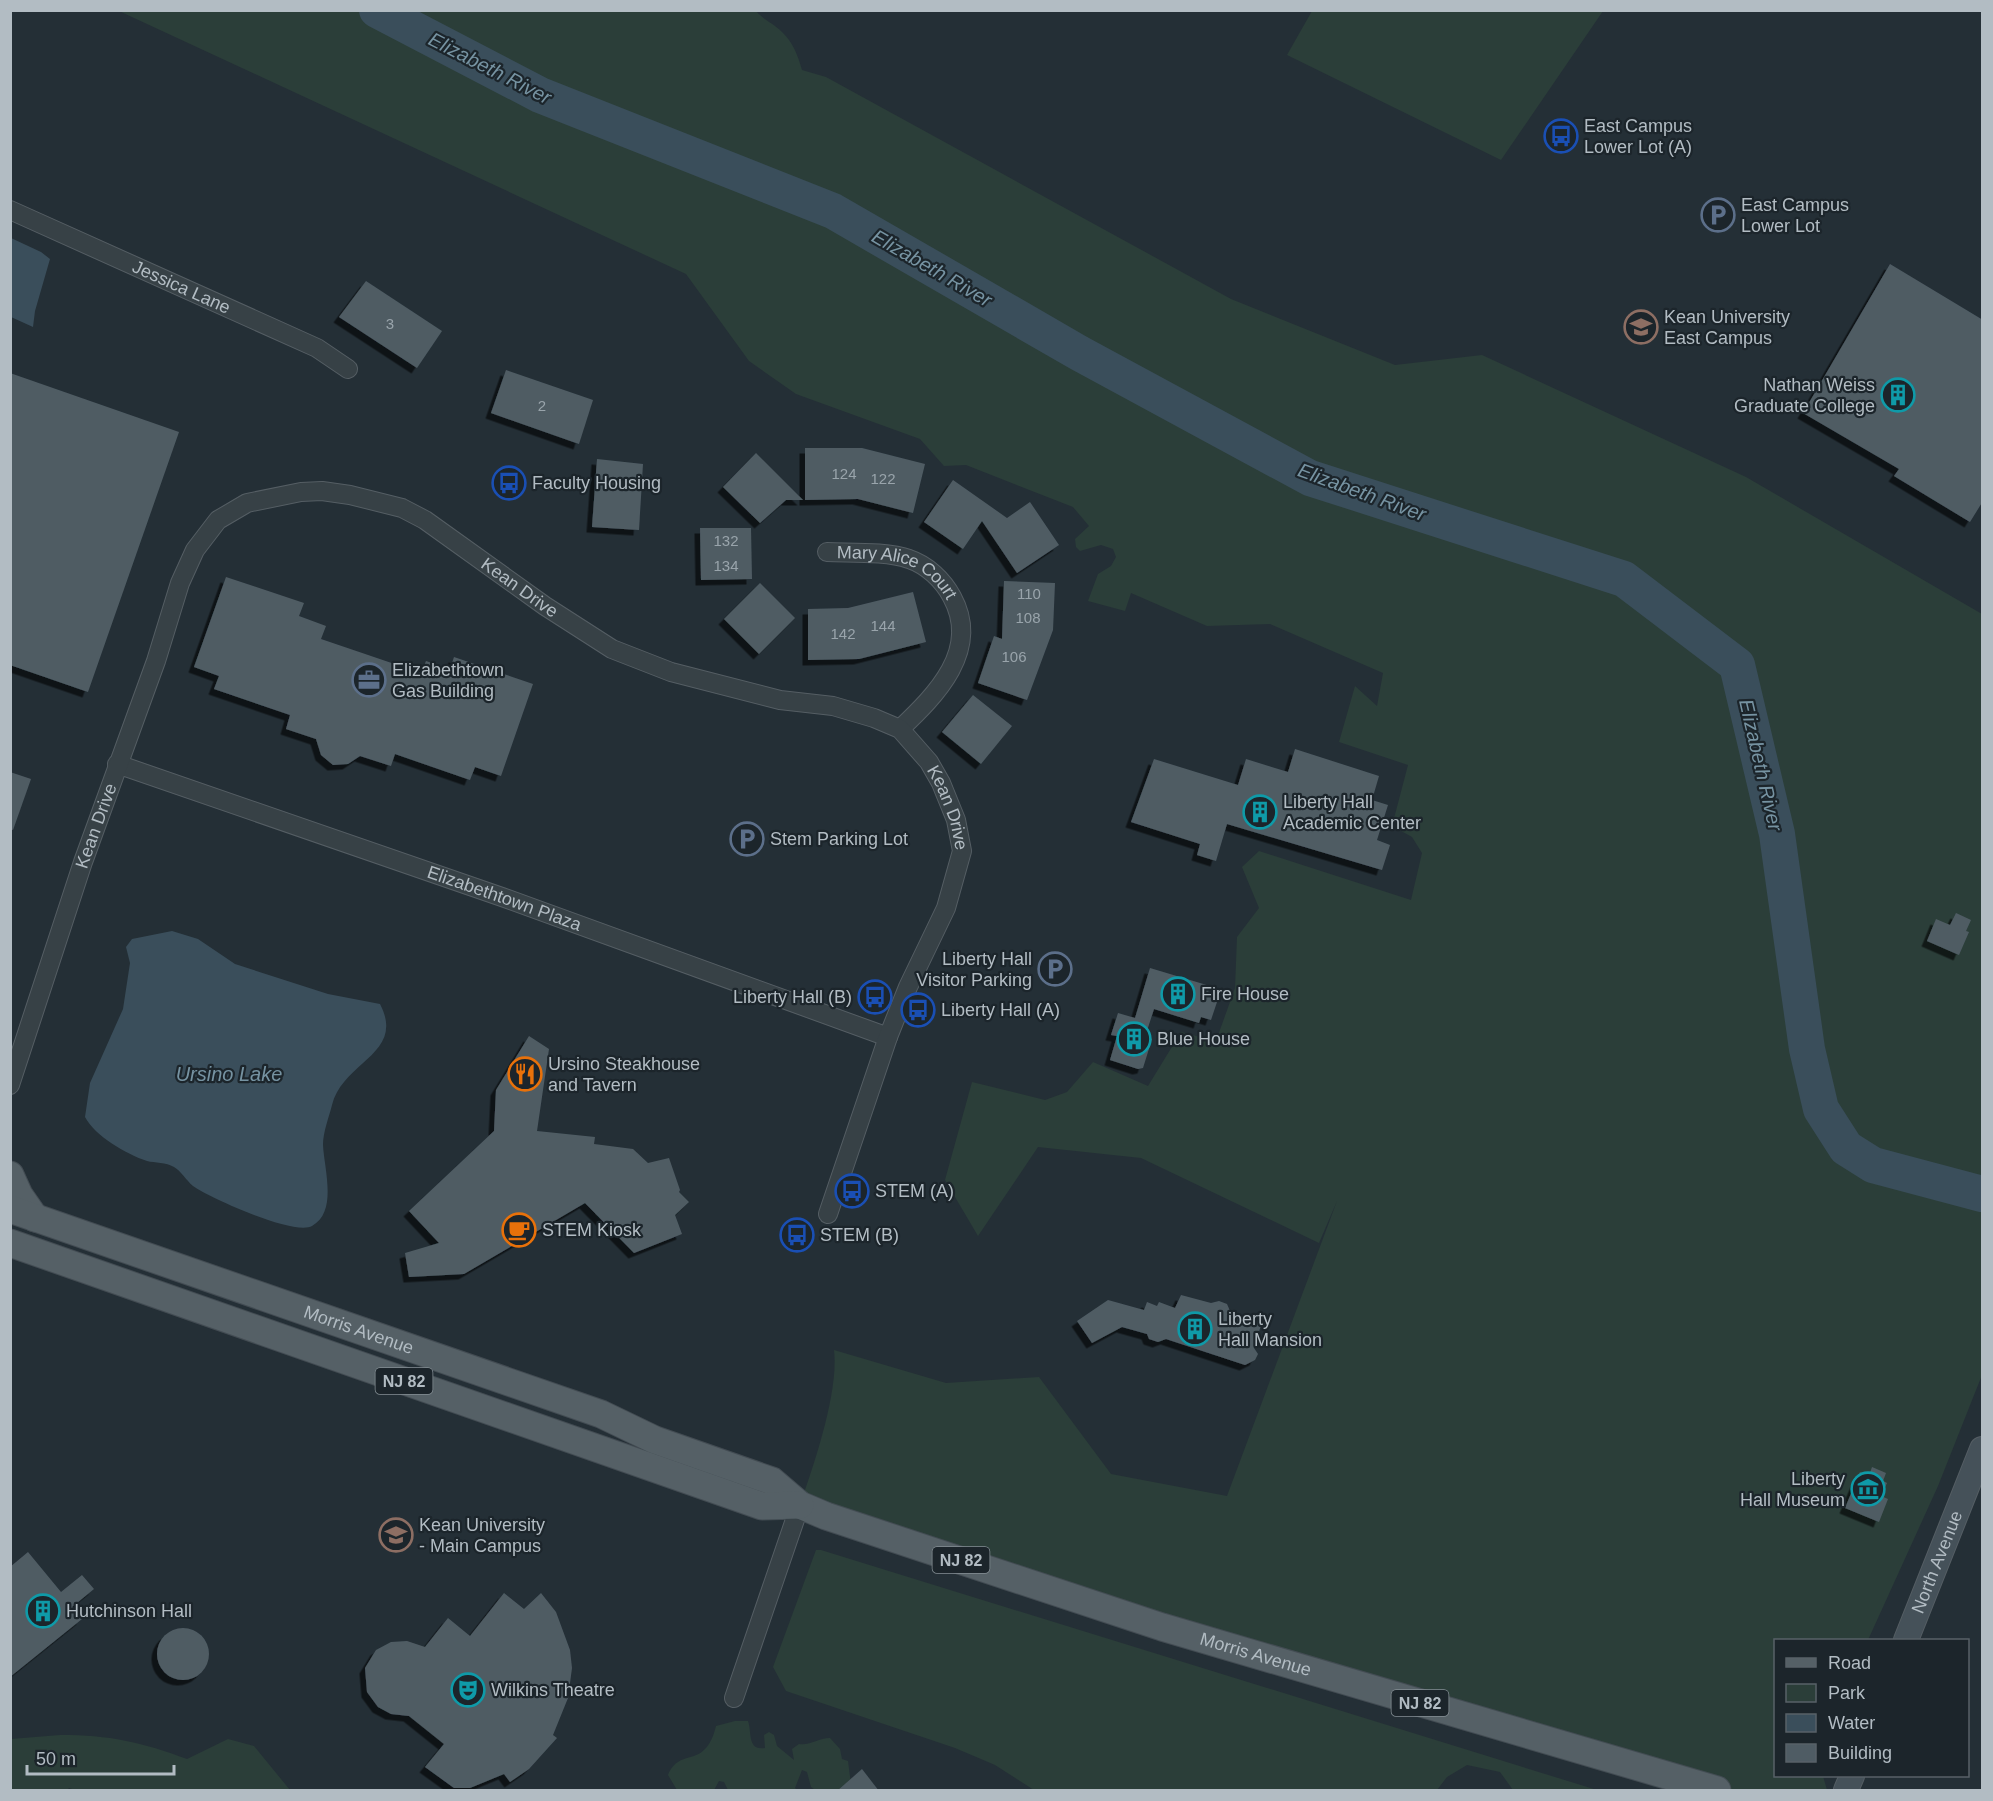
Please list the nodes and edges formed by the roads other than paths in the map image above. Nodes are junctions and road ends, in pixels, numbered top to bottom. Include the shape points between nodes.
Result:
1 (10, 210) edge
2 (348, 369) dead end
3 (827, 552) dead end
4 (900, 729) junction
5 (117, 764) junction
6 (888, 1037) junction
7 (10, 1085) edge
8 (10, 1175) edge
9 (23, 1214) edge
10 (828, 1214) dead end
11 (10, 1243) edge
12 (1983, 1449) edge
13 (800, 1505) junction
14 (1907, 1639) edge
15 (734, 1698) dead end
16 (1852, 1777) edge
17 (1717, 1791) edge
18 (1846, 1791) edge

1 - 2 street, Jessica Lane via 316,348
3 - 4 street, Mary Alice Court via 907,558 934,574 954,601 961,618 962,647 940,687
4 - 5 street, Kean Drive via 833,706 780,700 671,672 612,649 425,520 375,499 322,491 283,494 247,503 219,520 195,550
4 - 6 street, Kean Drive via 941,783 956,820 962,850 946,908
5 - 6 street, Elizabethtown Plaza via 502,897
5 - 7 street, Kean Drive
6 - 10 street, Kean Drive
8 - 9 main road
9 - 13 main road, Morris Avenue / NJ 82 via 601,1414 655,1440 772,1481
11 - 13 main road, Morris Avenue / NJ 82 via 762,1506
12 - 14 main road, North Avenue
13 - 15 street
13 - 17 main road, Morris Avenue / NJ 82 via 1162,1627
16 - 18 main road

